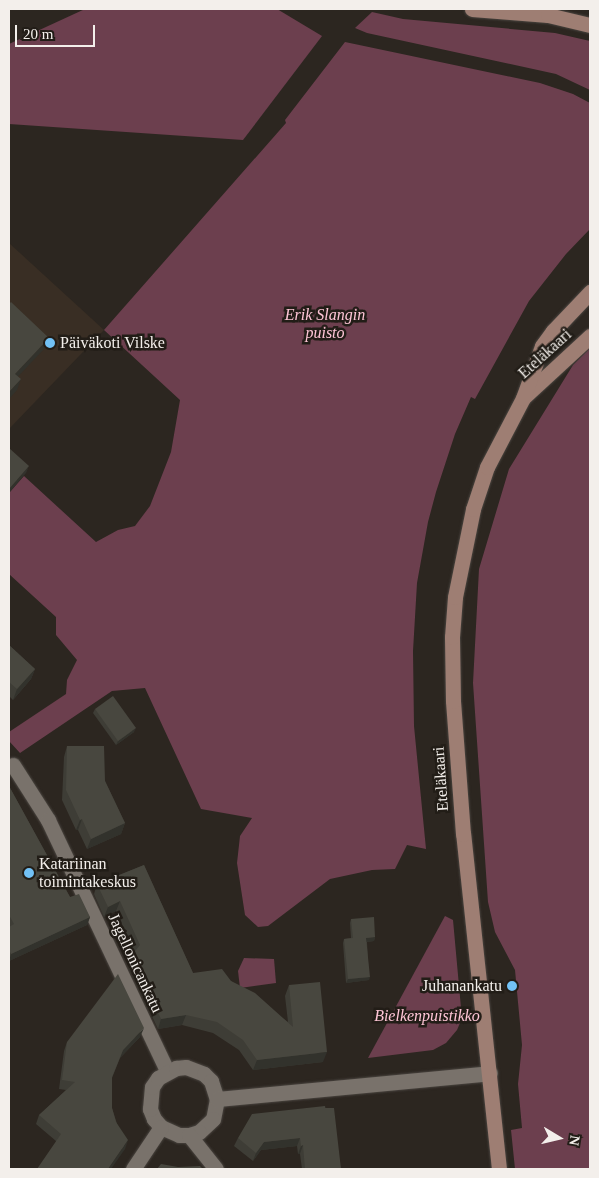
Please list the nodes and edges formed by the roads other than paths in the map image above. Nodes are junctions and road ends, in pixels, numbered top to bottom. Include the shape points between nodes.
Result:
1 (472, 9) edge
2 (590, 25) edge
3 (590, 292) edge
4 (590, 336) edge
5 (522, 398) junction
6 (13, 765) dead end
7 (167, 1072) junction
8 (490, 1074) junction
9 (217, 1100) junction
10 (162, 1127) junction
11 (189, 1135) junction
12 (133, 1169) edge
13 (216, 1169) edge
14 (499, 1169) edge

1 - 2 main road via 548,15
3 - 5 main road, Eteläkaari via 542,346
4 - 5 main road, Eteläkaari
5 - 8 main road, Eteläkaari via 487,467 473,509 462,558 452,637 453,701 463,834
6 - 7 street, Jagellonicankatu via 48,820
7 - 9 street via 186,1067 204,1074 211,1081
7 - 10 street via 155,1083 150,1098 150,1109
8 - 9 street
8 - 14 main road, Eteläkaari
9 - 11 street via 207,1126
10 - 11 street via 179,1135
10 - 12 street
11 - 13 street

